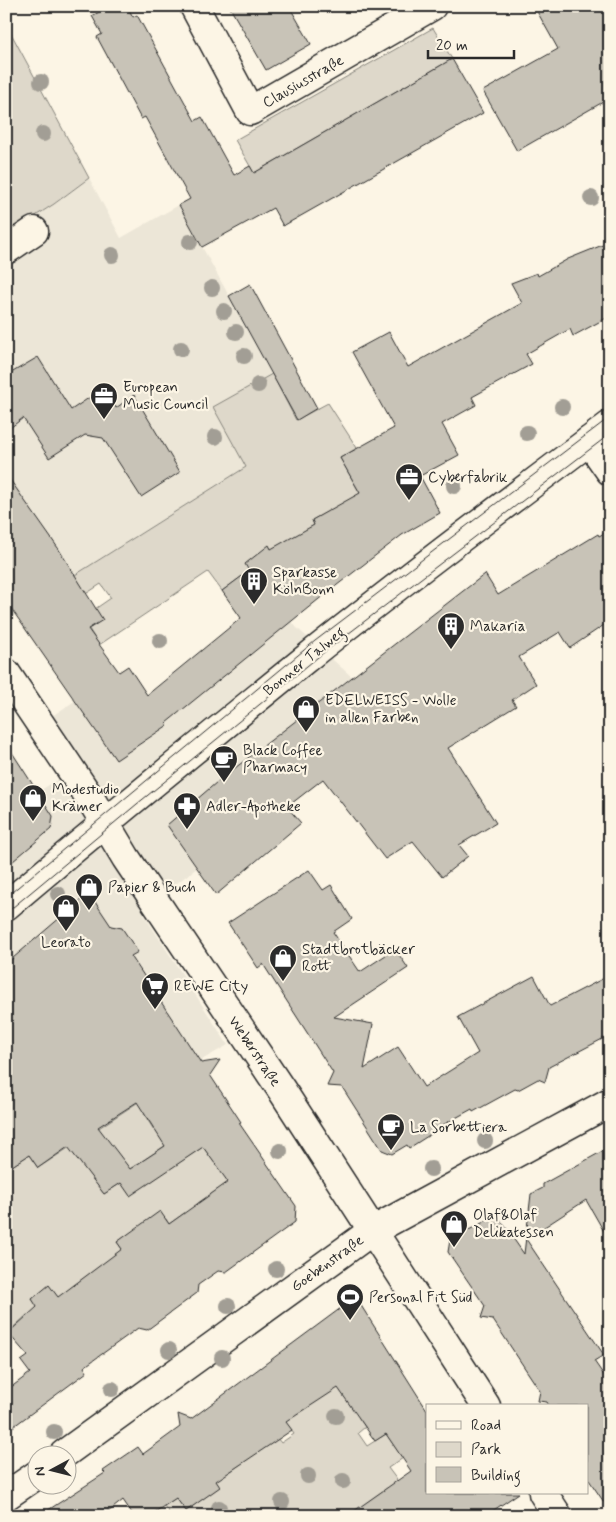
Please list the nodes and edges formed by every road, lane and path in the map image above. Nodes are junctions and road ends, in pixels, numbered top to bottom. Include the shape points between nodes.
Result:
1 (194, 6) edge
2 (432, 6) edge
3 (34, 231) dead end
4 (6, 250) edge
5 (600, 433) edge
6 (610, 471) edge
7 (6, 673) edge
8 (104, 822) junction
9 (6, 906) edge
10 (610, 1102) edge
11 (372, 1231) junction
12 (485, 1404) edge
13 (78, 1444) edge
14 (28, 1481) edge
15 (544, 1494) edge
16 (6, 1496) edge
17 (558, 1516) edge

1 - 2 street, Clausiusstraße via 250,111
3 - 4 street
5 - 6 street
5 - 8 street, Bonner Talweg via 308,657
7 - 8 street, Weberstraße
8 - 9 street, Bonner Talweg
8 - 11 street, Weberstraße
10 - 11 street, Goebenstraße
11 - 12 street, Weberstraße
11 - 13 street, Goebenstraße
14 - 16 street
15 - 17 street

